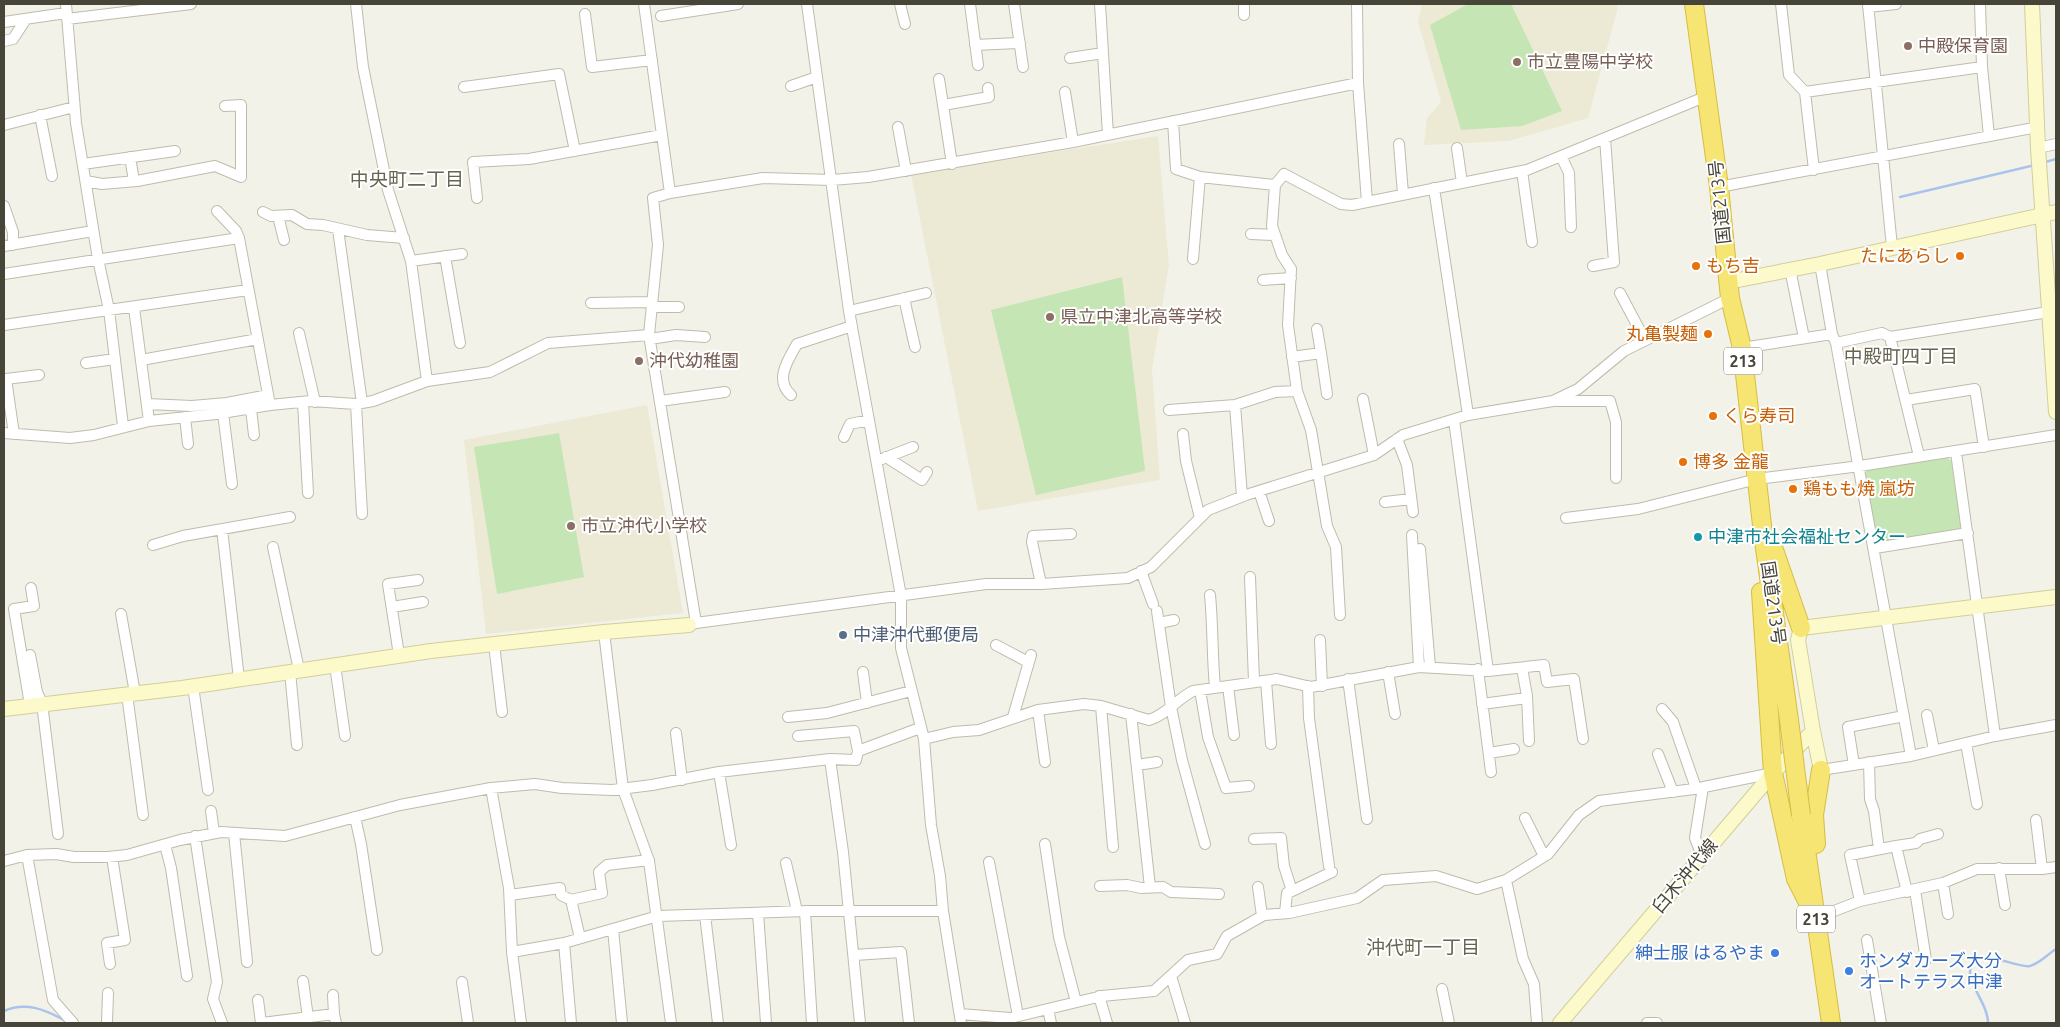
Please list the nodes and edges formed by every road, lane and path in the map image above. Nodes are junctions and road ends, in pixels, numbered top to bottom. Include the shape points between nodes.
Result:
1 (191, 4) edge
2 (356, 4) edge
3 (644, 4) edge
4 (738, 4) edge
5 (807, 4) edge
6 (900, 4) edge
7 (970, 4) edge
8 (1014, 4) edge
9 (1100, 4) edge
10 (1244, 4) edge
11 (1357, 4) edge
12 (1694, 4) edge
13 (1781, 4) edge
14 (1896, 4) edge
15 (1980, 4) edge
16 (2032, 4) edge
17 (726, 5) edge
18 (1868, 6) edge
19 (145, 7) edge
20 (686, 8) edge
21 (66, 12) edge
22 (584, 14) dead end
23 (1244, 15) dead end
24 (661, 16) dead end
25 (26, 19) junction
26 (4, 22) edge
27 (905, 24) dead end
28 (4, 41) edge
29 (1020, 43) junction
30 (975, 45) junction
31 (1103, 53) junction
32 (1070, 58) dead end
33 (652, 60) junction
34 (978, 65) dead end
35 (1023, 67) dead end
36 (1982, 68) junction
37 (817, 77) junction
38 (939, 79) dead end
39 (1875, 82) junction
40 (1358, 83) junction
41 (792, 86) dead end
42 (464, 87) dead end
43 (988, 88) dead end
44 (1065, 92) dead end
45 (1805, 92) junction
46 (1706, 96) junction
47 (943, 105) junction
48 (225, 106) dead end
49 (74, 107) junction
50 (40, 115) junction
51 (1173, 121) junction
52 (4, 125) edge
53 (898, 127) dead end
54 (2038, 127) junction
55 (662, 135) junction
56 (1108, 135) junction
57 (1989, 136) junction
58 (1605, 138) junction
59 (1073, 142) junction
60 (1399, 144) dead end
61 (2056, 144) edge
62 (1456, 148) dead end
63 (2038, 148) junction
64 (174, 150) dead end
65 (575, 151) junction
66 (1561, 156) junction
67 (130, 157) junction
68 (1884, 157) junction
69 (83, 164) junction
70 (952, 164) junction
71 (1814, 170) junction
72 (906, 171) junction
73 (1522, 171) junction
74 (52, 176) dead end
75 (1200, 177) junction
76 (832, 180) junction
77 (134, 181) junction
78 (86, 182) junction
79 (1462, 183) junction
80 (1275, 184) junction
81 (1719, 187) junction
82 (1434, 188) junction
83 (670, 193) junction
84 (1404, 194) junction
85 (477, 198) dead end
86 (1367, 202) junction
87 (4, 206) edge
88 (217, 211) dead end
89 (263, 212) dead end
90 (2050, 213) edge
91 (278, 216) junction
92 (1571, 227) dead end
93 (338, 229) junction
94 (93, 231) junction
95 (1251, 234) dead end
96 (1275, 235) junction
97 (239, 238) junction
98 (404, 238) junction
99 (284, 240) dead end
100 (1532, 242) dead end
101 (8, 246) edge
102 (1892, 248) junction
103 (462, 254) dead end
104 (445, 256) junction
105 (98, 259) junction
106 (1193, 259) dead end
107 (411, 261) junction
108 (1820, 264) junction
109 (1593, 266) dead end
110 (1790, 270) junction
111 (4, 274) edge
112 (1291, 278) junction
113 (1262, 280) dead end
114 (248, 290) junction
115 (1729, 290) junction
116 (926, 293) dead end
117 (1620, 293) dead end
118 (904, 298) junction
119 (590, 303) dead end
120 (652, 304) junction
121 (679, 307) dead end
122 (134, 308) junction
123 (109, 310) junction
124 (849, 311) junction
125 (2048, 312) junction
126 (4, 325) edge
127 (852, 326) junction
128 (1318, 329) dead end
129 (299, 333) dead end
130 (649, 337) junction
131 (704, 337) dead end
132 (1890, 337) junction
133 (1804, 338) junction
134 (1834, 338) junction
135 (258, 339) junction
136 (1645, 340) junction
137 (460, 343) dead end
138 (916, 347) dead end
139 (1742, 348) junction
140 (1321, 353) junction
141 (1292, 357) junction
142 (115, 359) junction
143 (141, 360) junction
144 (86, 363) dead end
145 (39, 375) dead end
146 (5, 380) edge
147 (427, 380) junction
148 (1297, 391) junction
149 (725, 392) dead end
150 (1327, 394) dead end
151 (791, 395) dead end
152 (1363, 399) dead end
153 (269, 400) junction
154 (1906, 400) junction
155 (660, 401) junction
156 (1553, 401) junction
157 (303, 402) junction
158 (315, 402) junction
159 (359, 403) junction
160 (146, 404) junction
161 (1235, 405) junction
162 (251, 409) junction
163 (1169, 410) dead end
164 (2056, 412) edge
165 (222, 413) junction
166 (1468, 415) junction
167 (185, 417) junction
168 (869, 420) junction
169 (1454, 420) junction
170 (148, 421) junction
171 (123, 426) junction
172 (9, 433) edge
173 (1183, 434) dead end
174 (254, 435) dead end
175 (2056, 436) edge
176 (844, 437) dead end
177 (1398, 439) junction
178 (188, 444) dead end
179 (913, 447) dead end
180 (1984, 447) junction
181 (1956, 452) junction
182 (1374, 456) junction
183 (1919, 456) junction
184 (881, 459) junction
185 (1860, 466) junction
186 (927, 472) dead end
187 (1318, 474) junction
188 (1616, 478) dead end
189 (1757, 479) junction
190 (232, 484) dead end
191 (1259, 491) junction
192 (308, 493) dead end
193 (1242, 496) junction
194 (1412, 499) junction
195 (1385, 502) dead end
196 (1413, 512) dead end
197 (362, 514) dead end
198 (290, 517) dead end
199 (1200, 518) junction
200 (1566, 518) dead end
201 (1268, 520) dead end
202 (222, 529) junction
203 (1968, 533) junction
204 (1071, 534) dead end
205 (1763, 534) junction
206 (1412, 535) dead end
207 (153, 545) dead end
208 (274, 548) dead end
209 (1875, 548) junction
210 (1420, 549) dead end
211 (1142, 571) junction
212 (1250, 577) dead end
213 (418, 580) dead end
214 (1041, 584) junction
215 (31, 588) dead end
216 (1210, 595) dead end
217 (901, 596) junction
218 (2056, 597) edge
219 (423, 602) dead end
220 (392, 607) junction
221 (1977, 607) junction
222 (121, 614) dead end
223 (1340, 615) dead end
224 (1887, 618) junction
225 (1174, 620) dead end
226 (1159, 623) junction
227 (693, 624) junction
228 (1801, 628) junction
229 (604, 632) junction
230 (1320, 640) dead end
231 (494, 644) junction
232 (996, 645) dead end
233 (30, 655) dead end
234 (399, 656) junction
235 (335, 665) junction
236 (1419, 667) junction
237 (1430, 667) junction
238 (1522, 668) junction
239 (1483, 670) junction
240 (295, 671) junction
241 (863, 672) dead end
242 (1388, 672) junction
243 (239, 679) junction
244 (1266, 680) junction
245 (1348, 680) junction
246 (1254, 681) junction
247 (193, 686) junction
248 (1228, 686) junction
249 (1308, 686) junction
250 (1322, 686) junction
251 (1215, 688) junction
252 (1200, 690) junction
253 (911, 691) junction
254 (131, 694) junction
255 (1527, 698) junction
256 (867, 703) junction
257 (36, 704) junction
258 (1482, 704) junction
259 (1101, 706) junction
260 (1171, 707) junction
261 (4, 709) edge
262 (1662, 709) dead end
263 (1038, 710) junction
264 (502, 712) dead end
265 (1131, 714) junction
266 (1395, 714) dead end
267 (1927, 715) dead end
268 (1904, 716) junction
269 (788, 717) dead end
270 (1014, 718) junction
271 (2056, 725) edge
272 (920, 728) junction
273 (1813, 731) junction
274 (676, 733) dead end
275 (1234, 735) dead end
276 (345, 736) dead end
277 (798, 736) dead end
278 (1995, 736) junction
279 (924, 739) junction
280 (1583, 739) dead end
281 (1529, 741) dead end
282 (1966, 743) junction
283 (298, 744) dead end
284 (1271, 744) dead end
285 (1514, 749) dead end
286 (1934, 750) junction
287 (858, 751) junction
288 (1489, 753) junction
289 (1658, 754) dead end
290 (1911, 756) junction
291 (830, 759) junction
292 (1045, 762) dead end
293 (1158, 762) dead end
294 (1869, 762) junction
295 (1137, 765) junction
296 (1854, 765) junction
297 (1821, 770) junction
298 (719, 772) junction
299 (1491, 772) dead end
300 (1773, 772) junction
301 (682, 780) junction
302 (1249, 786) dead end
303 (491, 788) junction
304 (1700, 788) junction
305 (623, 789) junction
306 (208, 790) dead end
307 (1673, 792) junction
308 (1977, 804) dead end
309 (211, 811) dead end
310 (143, 815) dead end
311 (355, 817) junction
312 (1525, 818) dead end
313 (1367, 819) dead end
314 (2036, 820) dead end
315 (214, 833) junction
316 (234, 833) junction
317 (58, 834) dead end
318 (1938, 834) dead end
319 (195, 836) junction
320 (1254, 840) dead end
321 (1045, 844) dead end
322 (1205, 844) dead end
323 (165, 845) junction
324 (730, 845) dead end
325 (1896, 846) junction
326 (1113, 847) dead end
327 (1879, 849) junction
328 (27, 855) junction
329 (1544, 856) junction
330 (1702, 856) junction
331 (112, 857) junction
332 (649, 860) junction
333 (4, 862) edge
334 (786, 862) dead end
335 (989, 862) dead end
336 (2056, 867) edge
337 (2000, 868) junction
338 (2042, 869) junction
339 (1506, 880) junction
340 (1106, 883) dead end
341 (1943, 883) junction
342 (1150, 887) junction
343 (1258, 887) dead end
344 (1292, 891) junction
345 (1911, 891) junction
346 (1220, 894) dead end
347 (510, 895) junction
348 (572, 900) junction
349 (1860, 901) junction
350 (2005, 905) dead end
351 (801, 911) junction
352 (850, 911) junction
353 (943, 911) junction
354 (758, 913) junction
355 (1285, 913) junction
356 (1948, 914) dead end
357 (705, 915) junction
358 (658, 916) junction
359 (1262, 916) junction
360 (1816, 918) junction
361 (613, 930) junction
362 (580, 938) junction
363 (1867, 940) dead end
364 (564, 943) junction
365 (377, 950) dead end
366 (512, 952) junction
367 (854, 955) junction
368 (1926, 960) dead end
369 (247, 962) dead end
370 (110, 964) dead end
371 (186, 976) dead end
372 (1171, 976) junction
373 (303, 981) dead end
374 (462, 982) dead end
375 (1442, 989) dead end
376 (108, 993) dead end
377 (333, 995) dead end
378 (1100, 996) junction
379 (258, 1000) dead end
380 (1076, 1002) junction
381 (1048, 1009) junction
382 (1018, 1016) junction
383 (308, 1018) junction
384 (335, 1019) edge
385 (960, 1019) edge
386 (1005, 1020) edge
387 (74, 1023) edge
388 (107, 1023) edge
389 (222, 1023) edge
390 (262, 1023) edge
391 (468, 1023) edge
392 (521, 1023) edge
393 (571, 1023) edge
394 (622, 1023) edge
395 (671, 1023) edge
396 (718, 1023) edge
397 (766, 1023) edge
398 (812, 1023) edge
399 (860, 1023) edge
400 (909, 1023) edge
401 (1051, 1023) edge
402 (1107, 1023) edge
403 (1185, 1023) edge
404 (1449, 1023) edge
405 (1537, 1023) edge
406 (1560, 1023) edge
407 (1647, 1023) edge
408 (1657, 1023) edge
409 (1831, 1023) edge
410 (1882, 1023) edge

1 - 19 street
2 - 98 street via 363,67 388,190
3 - 33 street
4 - 17 street
5 - 37 street
6 - 27 street
7 - 30 street
8 - 29 street
9 - 31 street
10 - 23 street
11 - 40 street
12 - 46 highway, 国道213号 / 213
13 - 45 street via 1789,76
14 - 18 street
15 - 36 street
16 - 54 street
17 - 20 street
18 - 39 street
19 - 21 street
20 - 24 street
21 - 25 street
21 - 49 street
22 - 33 street via 592,67
25 - 26 street
25 - 28 street via 13,39
29 - 30 street
29 - 35 street
30 - 34 street
31 - 32 street
31 - 56 street
33 - 55 street
36 - 39 street
36 - 57 street
37 - 41 street
37 - 76 street
38 - 47 street
39 - 45 street
39 - 68 street
40 - 51 street
40 - 86 street
42 - 65 street via 559,74
43 - 47 street via 989,97
44 - 59 street
45 - 71 street
46 - 58 street
46 - 81 highway, 国道213号 / 213
47 - 70 street
48 - 77 street via 241,105 241,178 215,166
49 - 50 street
49 - 69 street
50 - 52 street
50 - 74 street
51 - 56 street
51 - 75 street via 1176,169
53 - 72 street
54 - 57 street
54 - 63 street
55 - 65 street
55 - 83 street
56 - 59 street
57 - 68 street
58 - 66 street
58 - 109 street via 1614,262
59 - 70 street
60 - 84 street
61 - 63 street
62 - 79 street
63 - 90 street
64 - 67 street
65 - 85 street via 529,159 473,162
66 - 73 street
66 - 92 street via 1569,172
67 - 69 street
67 - 77 street
68 - 71 street
68 - 102 street
69 - 78 street
70 - 72 street
71 - 81 street
72 - 76 street
73 - 79 street
73 - 100 street
75 - 80 street
75 - 106 street
76 - 83 street via 763,178
76 - 124 street
77 - 78 street
78 - 94 street
79 - 82 street
80 - 86 street via 1284,174 1341,204
80 - 96 street via 1272,226
81 - 115 highway, 国道213号 / 213
82 - 84 street
82 - 166 street
83 - 120 street via 653,198 658,245
84 - 86 street
87 - 101 street via 12,232
88 - 97 street
89 - 91 street
90 - 102 street
90 - 125 street
91 - 93 street via 292,215 307,224
91 - 99 street
93 - 98 street
93 - 159 street
94 - 101 street
94 - 105 street
95 - 96 street
96 - 112 street via 1291,269
97 - 105 street
97 - 114 street
98 - 107 street
102 - 108 street
103 - 104 street
104 - 107 street
104 - 137 street
105 - 111 street
105 - 123 street
107 - 147 street
108 - 110 street
108 - 134 street
110 - 115 street
110 - 133 street
112 - 113 street
112 - 141 street via 1288,325
114 - 122 street
114 - 135 street
115 - 136 street
115 - 139 highway, 国道213号 / 213
116 - 118 street
117 - 136 street
118 - 124 street
118 - 138 street
119 - 120 street
120 - 121 street
120 - 130 street
122 - 123 street
122 - 143 street
123 - 126 street
123 - 142 street
124 - 127 street
125 - 132 street
125 - 164 street
127 - 151 street via 797,344 782,371 785,390
127 - 168 street
128 - 140 street
129 - 158 street
130 - 131 street
130 - 147 street via 548,343 490,372
130 - 155 street
132 - 134 street via 1882,333
132 - 154 street
133 - 134 street
133 - 139 street
134 - 185 street
135 - 143 street
135 - 153 street
136 - 156 street via 1624,351 1578,389
139 - 189 highway, 国道213号 / 213
140 - 141 street
140 - 150 street
141 - 148 street
142 - 144 street
142 - 171 street
143 - 160 street
145 - 146 street
146 - 172 street
147 - 159 street via 373,401
148 - 161 street via 1275,392
148 - 187 street via 1312,430
149 - 155 street
152 - 182 street
153 - 157 street
153 - 160 street via 192,406
153 - 162 street
154 - 180 street via 1975,389
154 - 183 street
155 - 227 street
156 - 166 street
156 - 188 street via 1610,401 1616,422
157 - 158 street
157 - 192 street
158 - 159 street
159 - 197 street
160 - 170 street
161 - 163 street
161 - 193 street
162 - 165 street
162 - 174 street
165 - 167 street
165 - 190 street
166 - 169 street
167 - 170 street
167 - 178 street
168 - 176 street via 850,424
168 - 184 street
169 - 177 street
169 - 239 street
170 - 171 street
171 - 172 street via 70,438
173 - 199 street via 1186,462
175 - 180 street
177 - 182 street
177 - 194 street via 1407,465
179 - 184 street
180 - 181 street
181 - 183 street
181 - 203 street
182 - 187 street
183 - 185 street
184 - 186 street via 922,480
184 - 217 street
185 - 189 street
185 - 209 street
187 - 191 street
187 - 223 street via 1327,526 1336,546
189 - 200 street via 1638,509
189 - 205 highway, 国道213号 / 213
189 - 228 highway via 1776,559
191 - 193 street
191 - 201 street
193 - 199 street via 1208,510
194 - 195 street
194 - 196 street
198 - 202 street
199 - 211 street via 1151,567
202 - 207 street
202 - 243 street
203 - 209 street
203 - 221 street
204 - 214 street via 1034,536 1032,542
205 - 300 highway via 1756,547
205 - 360 highway, 国道213号 / 213, bridge
206 - 236 street
208 - 240 street
209 - 224 street
210 - 237 street
211 - 214 street via 1128,578
211 - 226 street
212 - 246 street
213 - 220 street via 388,584
214 - 217 street via 986,584
215 - 257 street via 34,606 14,609
216 - 251 street
217 - 227 street
217 - 253 street via 901,648
218 - 221 street
219 - 220 street
220 - 234 street
221 - 224 street
221 - 278 street
222 - 254 street
224 - 228 street
224 - 268 street
225 - 226 street
226 - 260 street
227 - 229 street
228 - 273 street via 1798,640
229 - 231 street
229 - 305 street
230 - 250 street
231 - 234 street
231 - 264 street
232 - 270 street via 1029,658
233 - 257 street
234 - 235 street
235 - 240 street
235 - 276 street
236 - 237 street
236 - 242 street
237 - 239 street
238 - 239 street
238 - 255 street
238 - 280 street via 1544,665 1547,682 1574,679
239 - 258 street
240 - 243 street
240 - 283 street
241 - 256 street
242 - 245 street
242 - 266 street
243 - 247 street
244 - 246 street
244 - 249 street
244 - 284 street
245 - 250 street
245 - 313 street
246 - 248 street
247 - 254 street
247 - 306 street
248 - 251 street
248 - 275 street
249 - 250 street
249 - 344 street via 1309,718 1330,869
251 - 252 street
252 - 260 street via 1185,695
252 - 302 street via 1208,737 1226,788
253 - 256 street
253 - 272 street
254 - 257 street
254 - 310 street
255 - 258 street
255 - 281 street
256 - 269 street via 827,713
257 - 261 street
257 - 317 street
258 - 288 street
259 - 263 street via 1084,704
259 - 265 street
259 - 326 street
260 - 265 street via 1149,720
260 - 322 street
262 - 304 street via 1673,722
263 - 270 street
263 - 292 street
265 - 295 street
267 - 286 street
268 - 290 street
268 - 296 street via 1848,727
270 - 279 street via 979,730
271 - 278 street
272 - 279 street
272 - 287 street
273 - 297 street
273 - 300 street, 臼木沖代線
274 - 301 street
277 - 287 street via 854,731
278 - 282 street
279 - 353 street
282 - 286 street
282 - 308 street
285 - 288 street
286 - 290 street
287 - 291 street via 856,760
288 - 299 street
289 - 307 street
290 - 294 street
291 - 298 street
291 - 352 street
293 - 295 street
294 - 296 street
294 - 327 street via 1870,800
295 - 342 street
296 - 297 street
297 - 360 highway via 1814,815 1821,897
298 - 301 street
298 - 324 street
300 - 304 street
300 - 330 street, 臼木沖代線
300 - 360 highway via 1796,879
301 - 305 street
303 - 305 street via 535,784
303 - 311 street via 431,798
303 - 347 street
304 - 307 street
304 - 330 street via 1695,838
305 - 332 street
307 - 329 street via 1599,801 1579,815
309 - 315 street
311 - 316 street via 285,836
311 - 365 street
312 - 329 street
314 - 338 street
315 - 316 street
315 - 319 street
316 - 369 street
318 - 325 street via 1916,843
319 - 323 street
319 - 389 street via 217,982 213,998
320 - 344 street via 1281,838 1284,866
321 - 380 street via 1059,937
323 - 331 street
323 - 371 street
325 - 327 street
325 - 345 street
327 - 349 street via 1850,855
328 - 331 street
328 - 333 street
328 - 387 street via 53,1000
329 - 339 street
330 - 406 street, 臼木沖代線
331 - 370 street via 125,940 107,943
332 - 348 street via 607,865 599,872 602,893
332 - 358 street
334 - 351 street
335 - 382 street
336 - 338 street
337 - 338 street
337 - 341 street via 1977,869
337 - 350 street
339 - 355 street via 1477,889 1436,876 1383,880 1356,898
339 - 405 street via 1523,959 1534,984
340 - 342 street
341 - 345 street
341 - 356 street
342 - 346 street via 1163,887 1171,892
343 - 359 street
344 - 355 street via 1287,893
345 - 349 street
345 - 368 street
347 - 348 street via 560,888 560,895
347 - 366 street
348 - 362 street
349 - 360 street
351 - 352 street
351 - 354 street
351 - 398 street
352 - 353 street
352 - 367 street
353 - 385 street
354 - 357 street
354 - 397 street
355 - 359 street
357 - 358 street
357 - 396 street
358 - 361 street
358 - 395 street
359 - 372 street via 1227,936 1217,954 1188,960
360 - 409 highway, 国道213号 / 213
361 - 362 street
361 - 394 street
362 - 364 street
363 - 410 street
364 - 366 street
364 - 393 street
366 - 392 street
367 - 399 street
367 - 400 street via 901,952
372 - 378 street via 1154,991
372 - 403 street
373 - 383 street
374 - 391 street
375 - 404 street
376 - 388 street
377 - 384 street
378 - 380 street
378 - 402 street
379 - 390 street
380 - 381 street
381 - 382 street
381 - 401 street
382 - 386 street
383 - 384 street
383 - 390 street
385 - 386 street
407 - 408 street

